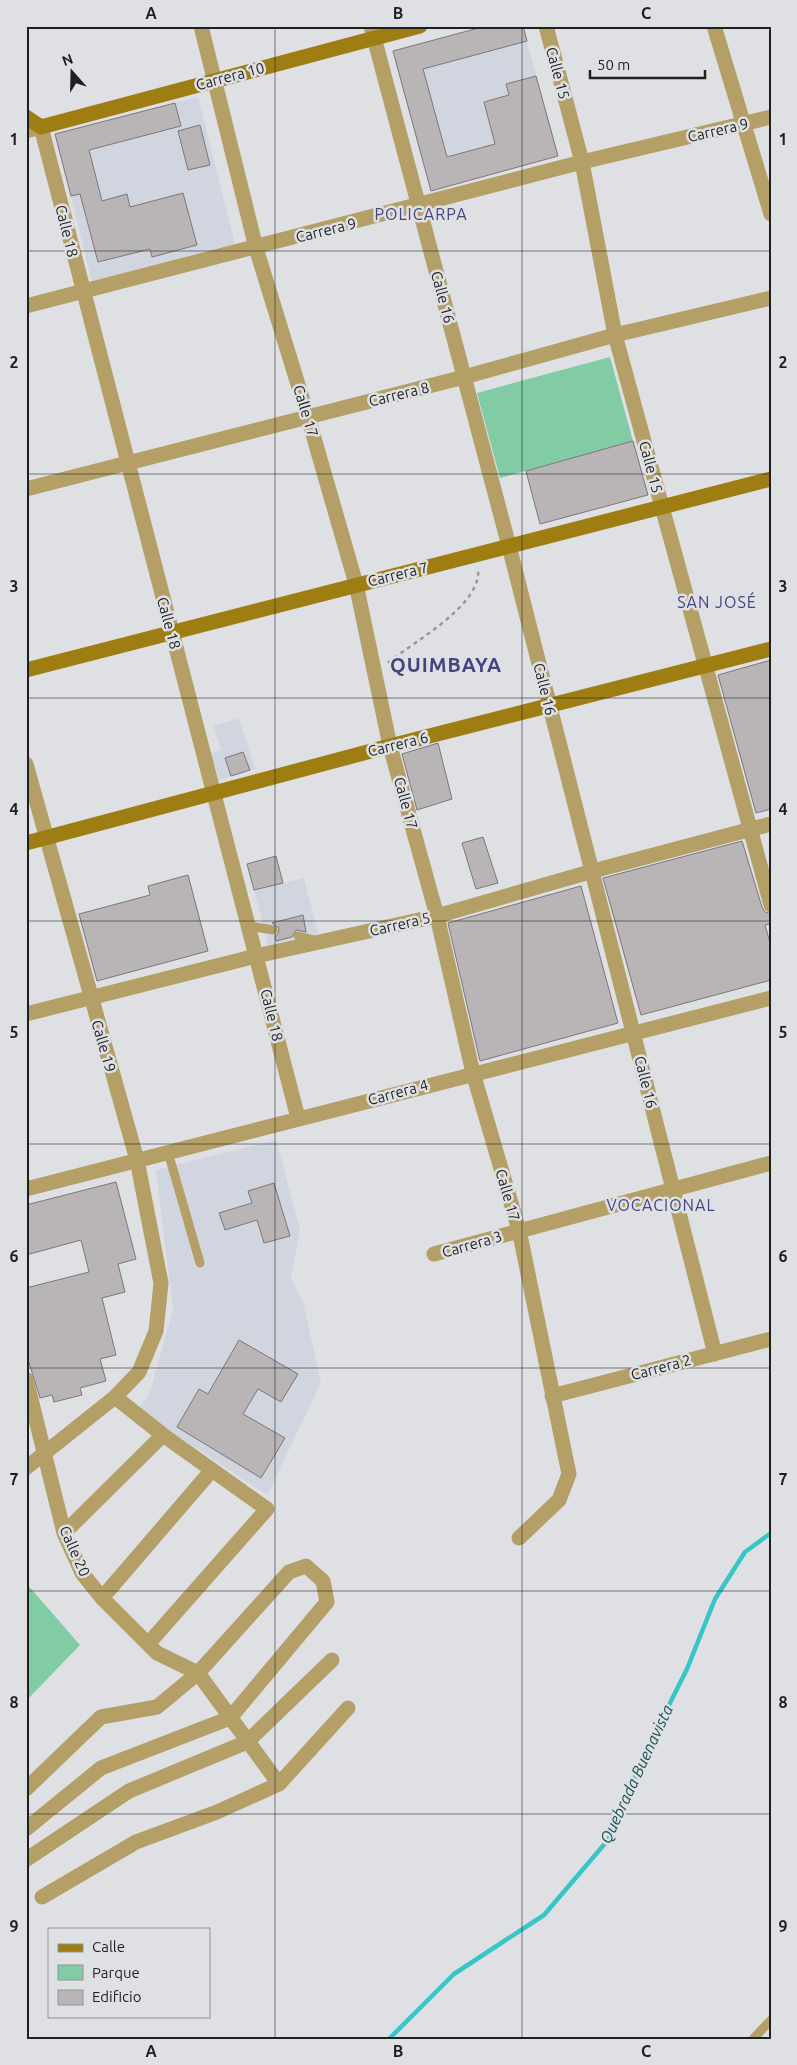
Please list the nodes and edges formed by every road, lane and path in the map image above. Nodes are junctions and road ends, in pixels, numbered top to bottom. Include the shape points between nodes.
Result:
1 (201, 26) edge
2 (420, 26) edge
3 (546, 26) edge
4 (714, 26) edge
5 (372, 32) edge
6 (214, 80) junction
7 (26, 117) edge
8 (771, 117) edge
9 (745, 124) junction
10 (34, 129) edge
11 (582, 162) junction
12 (418, 206) junction
13 (771, 214) edge
14 (256, 248) junction
15 (82, 292) junction
16 (771, 298) edge
17 (26, 306) edge
18 (616, 335) junction
19 (464, 377) junction
20 (308, 417) junction
21 (128, 463) junction
22 (771, 479) edge
23 (26, 489) edge
24 (662, 506) junction
25 (509, 546) junction
26 (475, 555) junction
27 (356, 584) junction
28 (172, 633) junction
29 (771, 649) edge
30 (705, 666) junction
31 (26, 670) edge
32 (375, 673) junction
33 (550, 706) junction
34 (390, 746) junction
35 (26, 764) edge
36 (214, 794) junction
37 (771, 824) edge
38 (751, 829) junction
39 (45, 837) junction
40 (26, 842) edge
41 (593, 871) junction
42 (771, 905) edge
43 (437, 916) junction
44 (249, 926) junction
45 (273, 930) dead end
46 (298, 936) dead end
47 (322, 942) junction
48 (256, 956) junction
49 (90, 997) junction
50 (771, 998) edge
51 (26, 1014) edge
52 (633, 1033) junction
53 (473, 1073) junction
54 (298, 1118) junction
55 (168, 1152) junction
56 (137, 1160) junction
57 (771, 1163) edge
58 (26, 1189) edge
59 (673, 1189) junction
60 (519, 1230) junction
61 (434, 1254) dead end
62 (200, 1264) dead end
63 (771, 1339) edge
64 (714, 1354) junction
65 (26, 1379) edge
66 (552, 1396) junction
67 (115, 1397) junction
68 (163, 1435) junction
69 (46, 1453) junction
70 (26, 1468) edge
71 (212, 1470) junction
72 (64, 1533) junction
73 (519, 1538) dead end
74 (102, 1598) junction
75 (148, 1644) junction
76 (332, 1660) dead end
77 (198, 1674) junction
78 (348, 1708) dead end
79 (230, 1718) junction
80 (247, 1742) junction
81 (279, 1784) junction
82 (26, 1789) edge
83 (26, 1829) edge
84 (27, 1859) edge
85 (42, 1897) dead end
86 (771, 2020) edge
87 (753, 2039) edge

1 - 6 street, Calle 17
2 - 5 main road, Carrera 10
3 - 11 street, Calle 15
4 - 9 street
5 - 6 main road, Carrera 10
5 - 12 street, Calle 16
6 - 10 main road, Carrera 10
6 - 14 street, Calle 17
7 - 10 main road
8 - 9 street, Carrera 9
9 - 11 street, Carrera 9
9 - 13 street
10 - 15 street, Calle 18
11 - 12 street, Carrera 9
11 - 18 street, Calle 15
12 - 14 street, Carrera 9
12 - 19 street, Calle 16
14 - 15 street, Carrera 9
14 - 20 street, Calle 17
15 - 17 street, Carrera 9
15 - 21 street, Calle 18
16 - 18 street, Carrera 8
18 - 19 street, Carrera 8
18 - 24 street, Calle 15
19 - 20 street, Carrera 8
19 - 25 street, Calle 16
20 - 21 street, Carrera 8
20 - 27 street, Calle 17
21 - 23 street, Carrera 8
21 - 28 street, Calle 18
22 - 24 main road, Carrera 7
24 - 25 main road, Carrera 7
24 - 30 street, Calle 15
25 - 26 main road, Carrera 7
25 - 33 street, Calle 16
26 - 27 main road, Carrera 7
26 - 32 path via 478,585 468,600
27 - 28 main road, Carrera 7
27 - 32 street, Calle 17
28 - 31 main road, Carrera 7
28 - 36 street, Calle 18
29 - 30 main road, Carrera 6
30 - 33 main road, Carrera 6
30 - 38 street, Calle 15
32 - 34 street, Calle 17
33 - 34 main road, Carrera 6
33 - 41 street, Calle 16
34 - 36 main road, Carrera 6
34 - 43 street, Calle 17
35 - 39 street, Calle 19
36 - 39 main road, Carrera 6
36 - 44 street, Calle 18
37 - 38 street, Carrera 5
38 - 41 street, Carrera 5
38 - 42 street, Calle 15
39 - 40 main road, Carrera 6
39 - 49 street, Calle 19
41 - 43 street, Carrera 5
41 - 52 street, Calle 16
43 - 47 street, Carrera 5
43 - 53 street, Calle 17
44 - 45 lane
44 - 48 street, Calle 18
46 - 47 lane
47 - 48 street, Carrera 5
48 - 49 street, Carrera 5
48 - 54 street, Calle 18
49 - 51 street, Carrera 5
49 - 56 street, Calle 19
50 - 52 street, Carrera 4
52 - 53 street, Carrera 4
52 - 59 street, Calle 16
53 - 54 street, Carrera 4
53 - 60 street, Calle 17
54 - 55 street, Carrera 4
55 - 56 street, Carrera 4
55 - 62 lane
56 - 58 street, Carrera 4
56 - 67 street, Calle 19 via 161,1283 156,1331 139,1372
57 - 59 street, Carrera 3
59 - 60 street, Carrera 3
59 - 64 street, Calle 16
60 - 61 street, Carrera 3
60 - 66 street, Calle 17
63 - 64 street, Carrera 2
64 - 66 street, Carrera 2
65 - 69 street, Calle 20
66 - 73 street, Calle 17 via 569,1474 559,1500
67 - 68 street
67 - 69 street, Calle 19
68 - 71 street
68 - 72 street
69 - 70 street, Calle 19
69 - 72 street, Calle 20
71 - 74 street
71 - 75 street via 265,1506 266,1511
72 - 74 street, Calle 20 via 82,1573
74 - 75 street, Calle 20
75 - 77 street, Calle 20 via 157,1653
76 - 80 street
77 - 79 street
77 - 79 street via 290,1572 306,1566 323,1581 327,1602
77 - 82 street via 157,1707 102,1717
78 - 81 street
79 - 80 street
79 - 83 street via 101,1768
80 - 81 street
80 - 84 street via 129,1791
81 - 85 street via 217,1812 136,1842
86 - 87 lane

